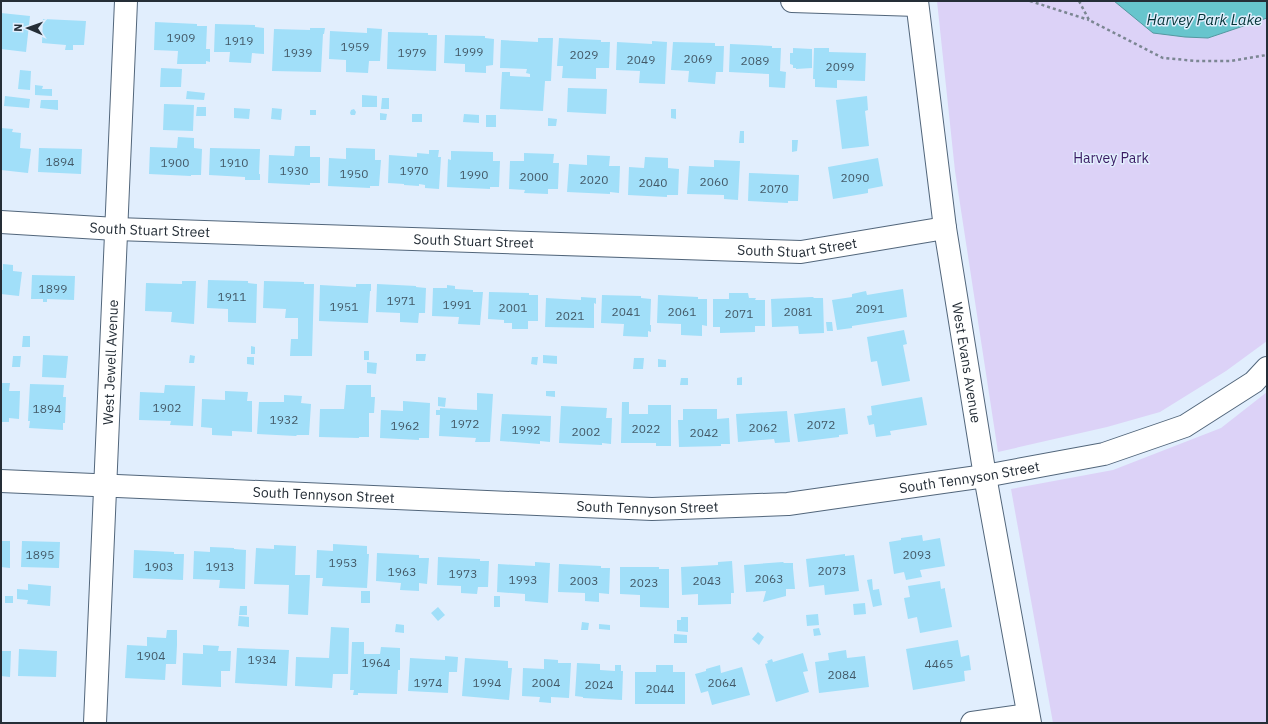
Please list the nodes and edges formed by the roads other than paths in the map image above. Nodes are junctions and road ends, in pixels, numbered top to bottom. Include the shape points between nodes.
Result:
1 (126, 1) edge
2 (792, 1) edge
3 (917, 3) edge
4 (1, 222) edge
5 (945, 228) junction
6 (116, 229) junction
7 (1267, 368) edge
8 (985, 476) junction
9 (1, 481) edge
10 (105, 486) junction
11 (1029, 719) edge
12 (95, 723) edge
13 (972, 723) edge

1 - 6 street, West Jewell Avenue
2 - 3 street
3 - 5 street, West Evans Avenue
4 - 6 street, South Stuart Street
5 - 6 street, South Stuart Street via 801,252
5 - 8 street, West Evans Avenue
6 - 10 street, West Jewell Avenue
7 - 8 street, South Tennyson Street via 1254,382 1185,426 1104,454
8 - 10 street, South Tennyson Street via 788,504 652,509
8 - 11 street, West Evans Avenue
9 - 10 street, South Tennyson Street
10 - 12 street, West Jewell Avenue
11 - 13 street

